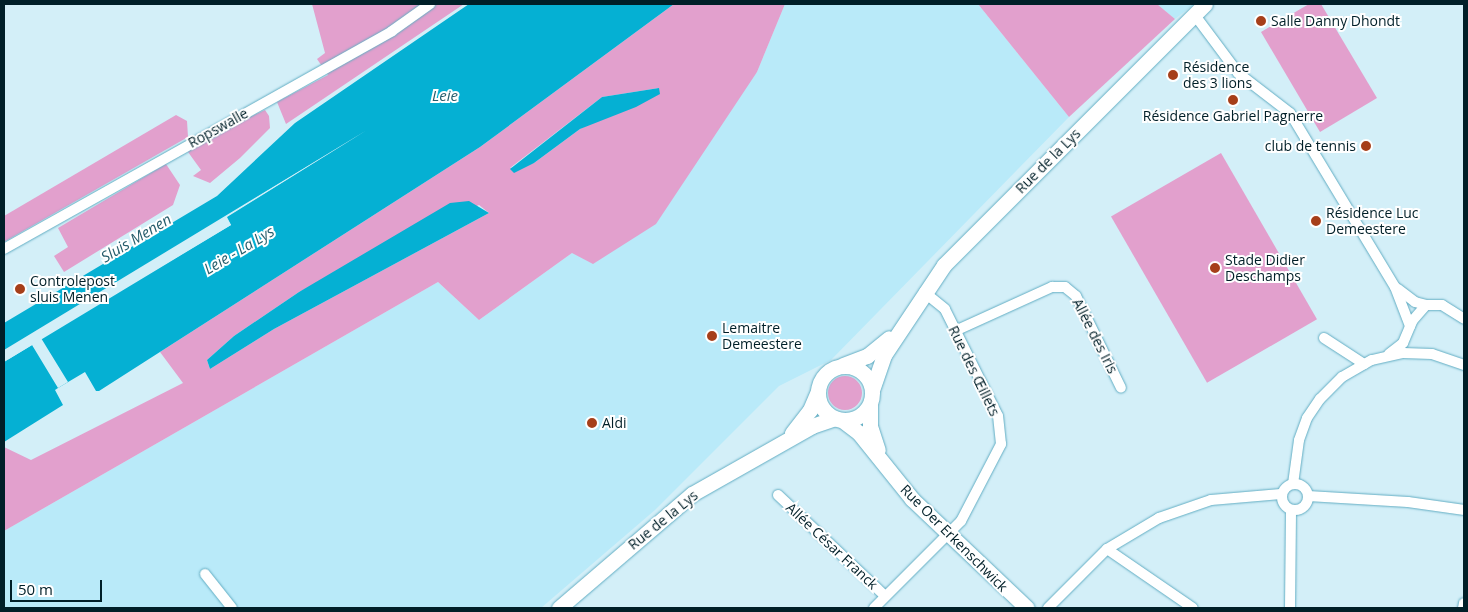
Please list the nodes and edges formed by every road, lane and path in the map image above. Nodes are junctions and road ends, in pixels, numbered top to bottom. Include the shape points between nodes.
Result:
1 (430, 4) edge
2 (1199, 9) edge
3 (4, 248) edge
4 (1395, 287) junction
5 (924, 292) junction
6 (1426, 305) junction
7 (1464, 320) edge
8 (901, 327) junction
9 (1409, 329) junction
10 (955, 331) junction
11 (1324, 338) dead end
12 (1421, 353) junction
13 (1383, 356) junction
14 (1462, 363) edge
15 (1364, 364) junction
16 (841, 366) junction
17 (1121, 388) dead end
18 (818, 390) junction
19 (872, 390) junction
20 (870, 405) junction
21 (839, 419) junction
22 (777, 447) junction
23 (885, 465) junction
24 (1292, 484) junction
25 (1281, 494) junction
26 (778, 495) dead end
27 (1308, 496) junction
28 (1291, 510) junction
29 (1464, 510) edge
30 (947, 534) junction
31 (1107, 549) junction
32 (205, 574) dead end
33 (885, 596) junction
34 (1464, 603) edge
35 (232, 608) edge
36 (559, 608) edge
37 (874, 608) edge
38 (1027, 608) edge
39 (1048, 608) edge
40 (1193, 608) edge
41 (1290, 608) edge
42 (1463, 608) edge

1 - 3 street, Ropswalle via 392,31
2 - 4 street via 1238,73 1290,113
2 - 5 main road, Rue de la Lys via 944,265
4 - 6 street via 1414,302
4 - 9 street
5 - 8 main road, Rue de la Lys
5 - 10 street, Rue des Œillets via 940,303
6 - 7 street via 1442,305
6 - 9 street
8 - 16 main road, Rue de la Lys via 867,356
8 - 19 main road, Rue de la Lys via 878,366
9 - 12 street via 1411,347
9 - 13 street via 1400,347
10 - 17 street, Allée des Iris via 1052,287 1066,287 1076,296
10 - 30 street, Rue des Œillets via 991,402 1002,436 999,452 968,511
11 - 15 street
12 - 13 street
12 - 14 street
13 - 15 street
15 - 24 street via 1335,383 1307,418 1299,440
16 - 18 main road via 826,374
16 - 19 main road via 862,371
18 - 21 main road via 821,405
18 - 22 main road, Rue de la Lys via 805,418
19 - 20 main road
20 - 21 main road via 858,417
20 - 23 main road, Rue Oer Erkenschwick via 871,433
21 - 22 main road, Rue de la Lys via 812,426
21 - 23 main road, Rue Oer Erkenschwick via 853,427
22 - 36 main road, Rue de la Lys via 687,498
23 - 30 main road, Rue Oer Erkenschwick via 905,491
24 - 25 street
24 - 27 street via 1301,485
25 - 28 street via 1284,506
25 - 31 street via 1227,497 1186,506 1143,526
26 - 33 street, Allée César Franck
27 - 28 street via 1303,508
27 - 29 street via 1408,502
28 - 41 street
30 - 33 street, Rue des Œillets
30 - 38 main road, Rue Oer Erkenschwick
31 - 39 street
31 - 40 street
32 - 35 street
33 - 37 street, Rue des Œillets
34 - 42 street

